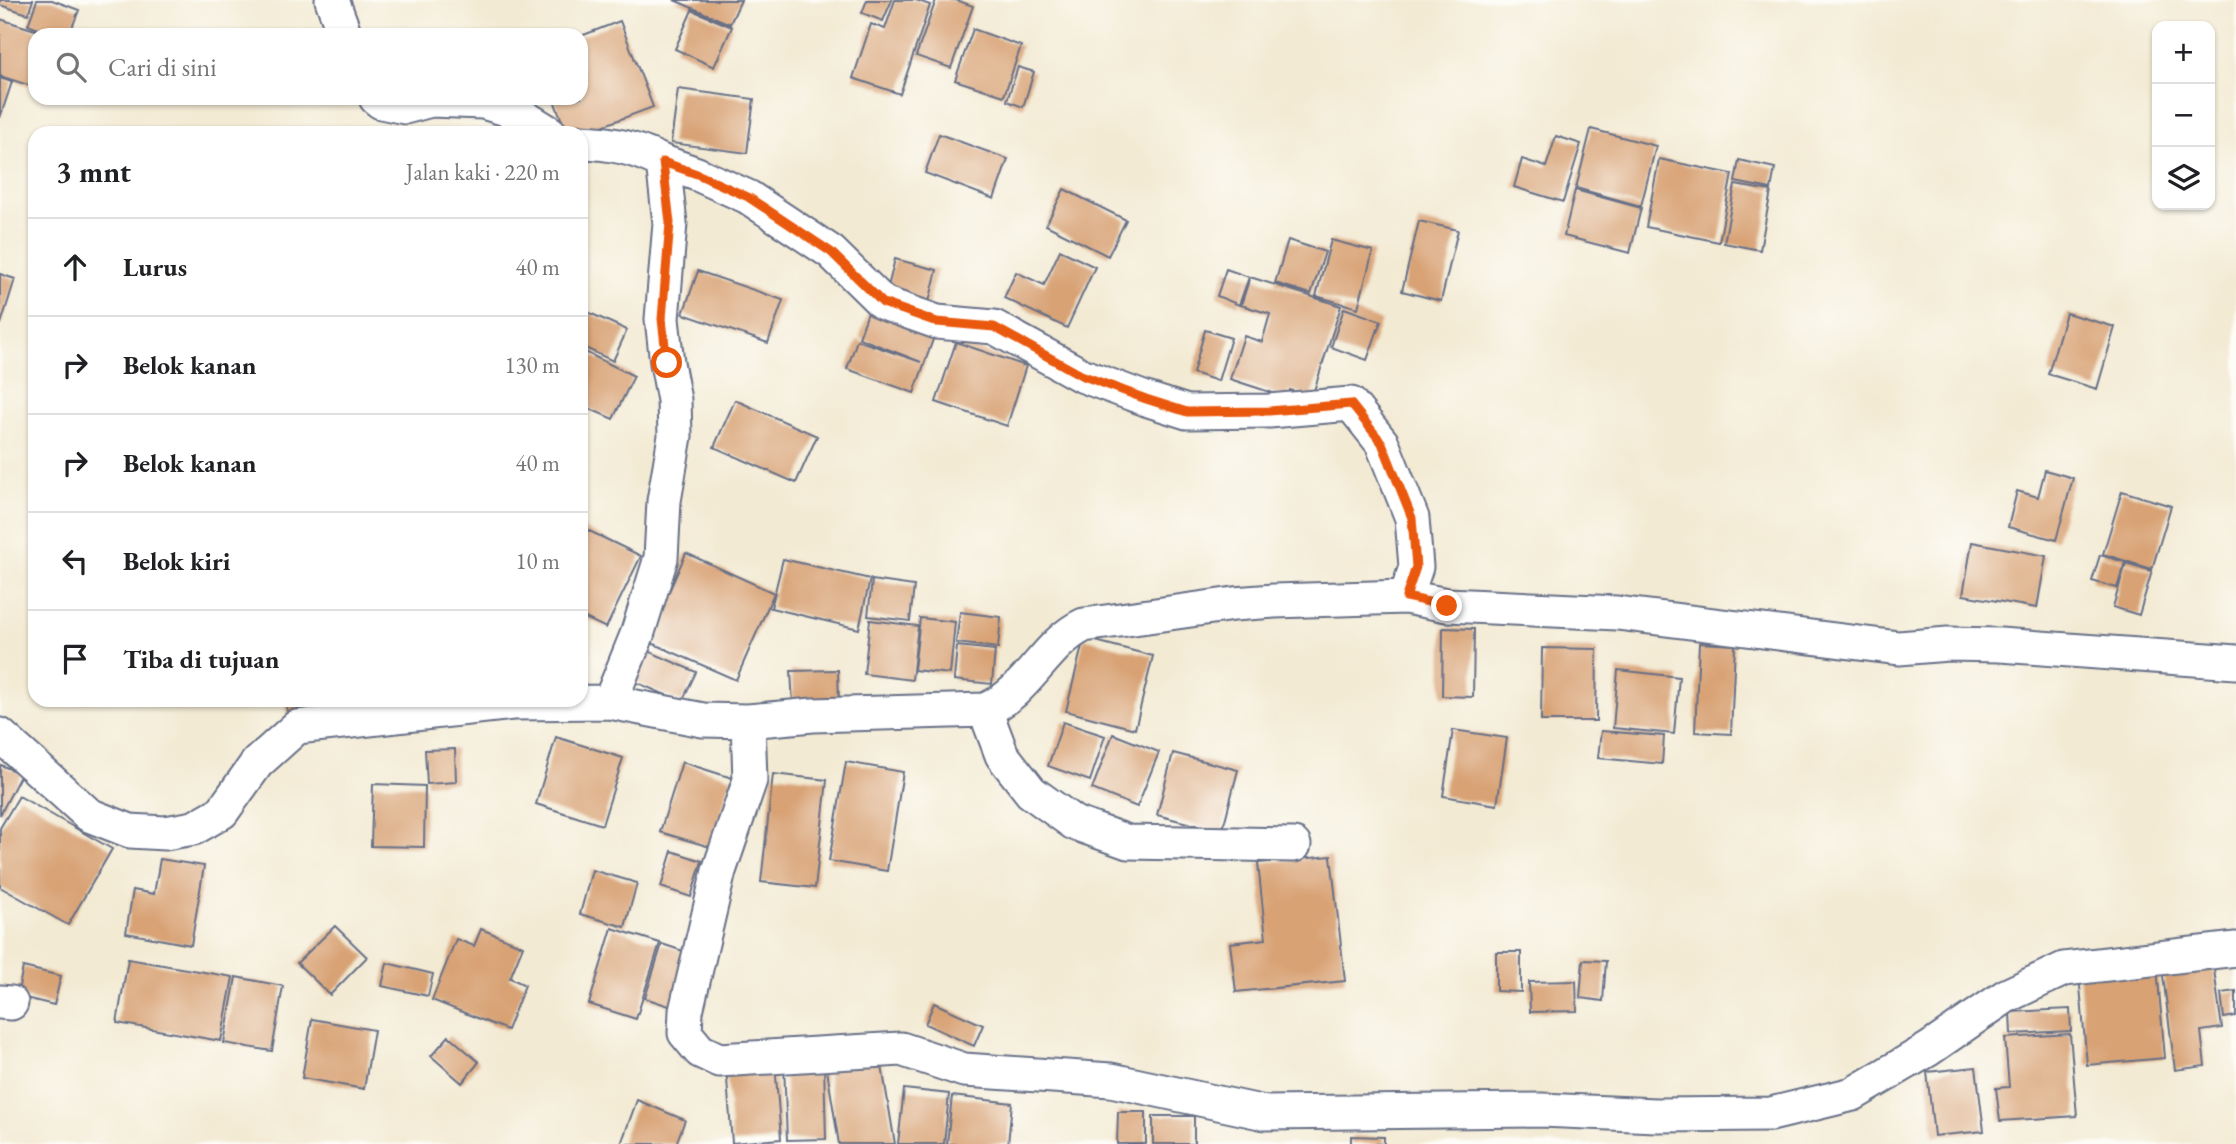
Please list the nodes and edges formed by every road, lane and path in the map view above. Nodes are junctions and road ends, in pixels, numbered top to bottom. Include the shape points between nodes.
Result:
1 (332, 0) edge
2 (342, 28) edge
3 (493, 105) edge
4 (539, 126) edge
5 (588, 142) edge
6 (663, 162) junction
7 (1406, 597) junction
8 (2236, 662) edge
9 (588, 702) edge
10 (610, 702) junction
11 (477, 707) edge
12 (985, 710) junction
13 (748, 721) junction
14 (0, 736) edge
15 (1294, 845) dead end
16 (2236, 949) edge

1 - 2 street
3 - 4 street
5 - 6 street via 638,150
6 - 7 street via 748,197 831,252 883,303 937,322 994,327 1081,375 1146,399 1187,412 1351,404 1382,443 1412,518 1416,567
6 - 10 street via 670,223 662,319 675,436 664,501 661,558
7 - 8 street via 1447,606 1617,612 1899,648 2000,645
7 - 12 street via 1234,604 1084,625 1066,636 1010,697
9 - 10 street
10 - 13 street via 703,720
11 - 14 street via 297,727 257,763 222,812 194,828 165,833 130,831 89,815
12 - 13 street
12 - 15 street via 1002,755 1031,792 1074,823 1128,842
13 - 16 street via 750,780 719,871 686,1011 685,1033 700,1051 719,1060 901,1049 964,1070 1111,1080 1265,1113 1541,1110 1771,1114 1853,1094 2006,996 2064,969

